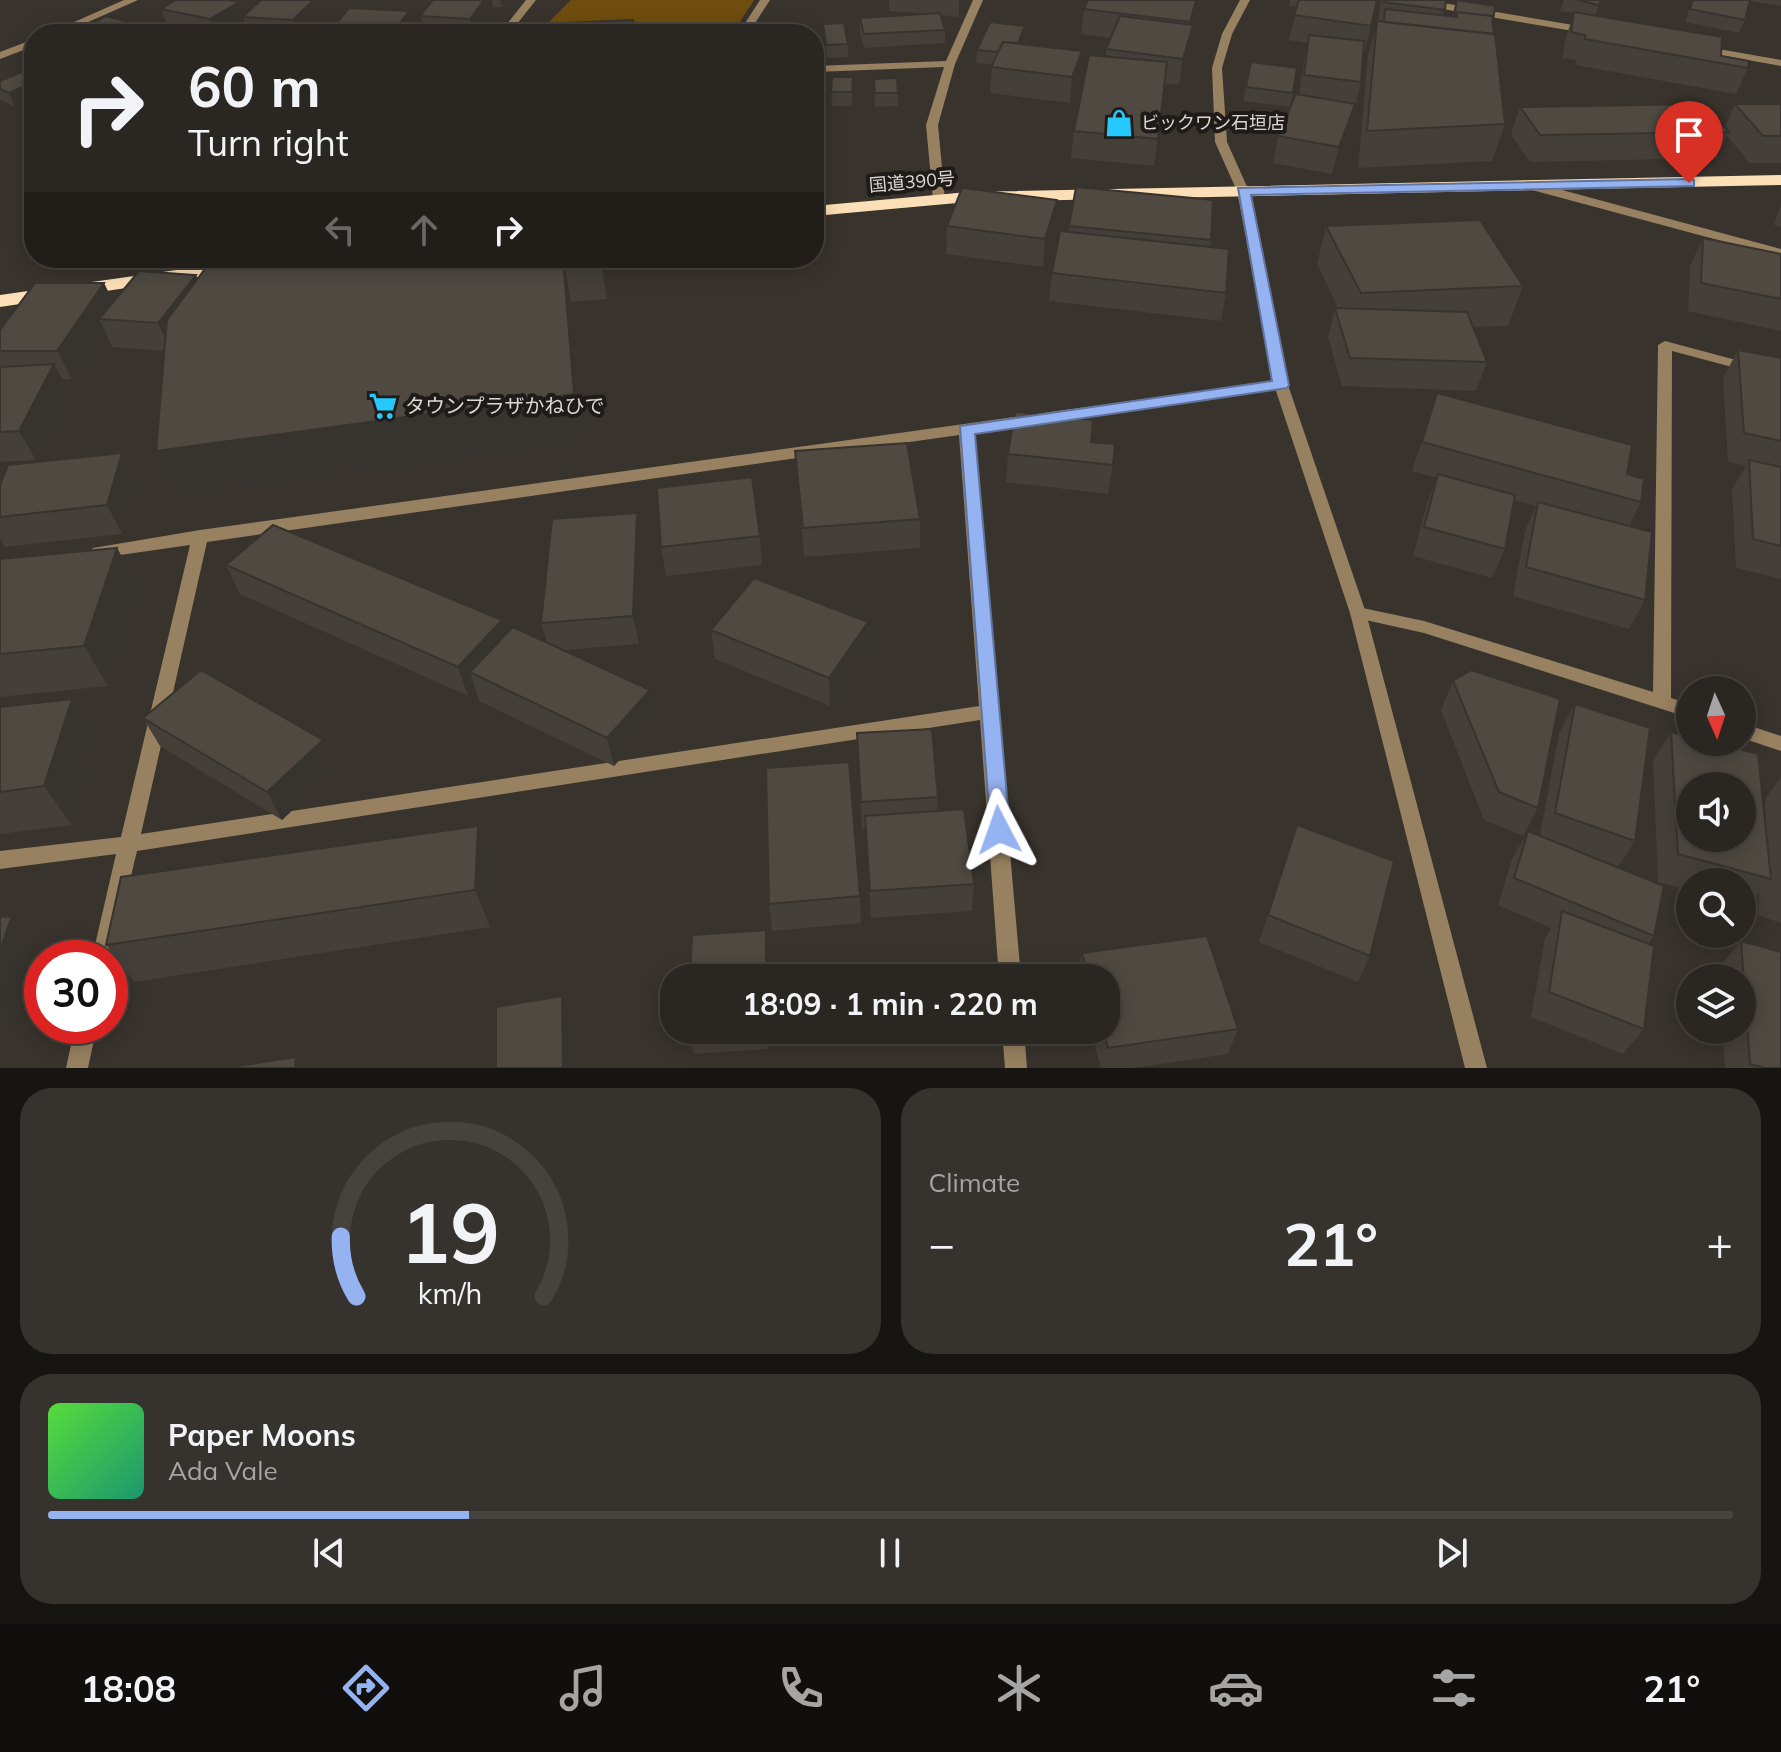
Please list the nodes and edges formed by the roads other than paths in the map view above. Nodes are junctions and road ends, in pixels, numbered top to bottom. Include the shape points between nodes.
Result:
1 (133, 0) edge
2 (531, 0) edge
3 (765, 0) edge
4 (978, 0) edge
5 (1245, 0) edge
6 (1407, 0) edge
7 (76, 24) edge
8 (512, 24) edge
9 (749, 24) edge
10 (1610, 34) edge
11 (24, 46) edge
12 (1688, 47) edge
13 (0, 56) edge
14 (1781, 63) edge
15 (950, 64) junction
16 (824, 69) edge
17 (1781, 180) edge
18 (1536, 187) junction
19 (1243, 191) junction
20 (939, 200) junction
21 (824, 210) edge
22 (1781, 253) edge
23 (227, 268) edge
24 (0, 301) edge
25 (1781, 376) edge
26 (1281, 385) junction
27 (966, 430) junction
28 (200, 536) junction
29 (77, 555) edge
30 (1358, 613) junction
31 (1662, 701) junction
32 (1676, 706) edge
33 (991, 711) junction
34 (1756, 735) edge
35 (1781, 744) edge
36 (128, 844) junction
37 (0, 860) edge
38 (106, 940) edge
39 (1009, 964) edge
40 (82, 1044) edge
41 (1014, 1044) edge
42 (77, 1068) edge
43 (1016, 1068) edge
44 (1476, 1068) edge

1 - 7 street
2 - 8 street
3 - 9 street
4 - 15 street
5 - 19 street via 1217,68 1221,142
6 - 10 street
11 - 13 street
12 - 14 street
15 - 16 street
15 - 20 street via 932,125
17 - 18 highway, 国道390号
18 - 19 highway, 国道390号
18 - 22 street
19 - 20 highway, 国道390号
19 - 26 street
20 - 21 highway, 国道390号
23 - 24 highway
25 - 31 street via 1665,345
26 - 27 street
26 - 30 street
27 - 28 street
27 - 33 street
28 - 29 street
28 - 36 street
30 - 31 street via 1424,627
30 - 44 street
31 - 32 street
33 - 36 street
33 - 39 street
34 - 35 street
36 - 37 street
36 - 38 street
40 - 42 street
41 - 43 street

